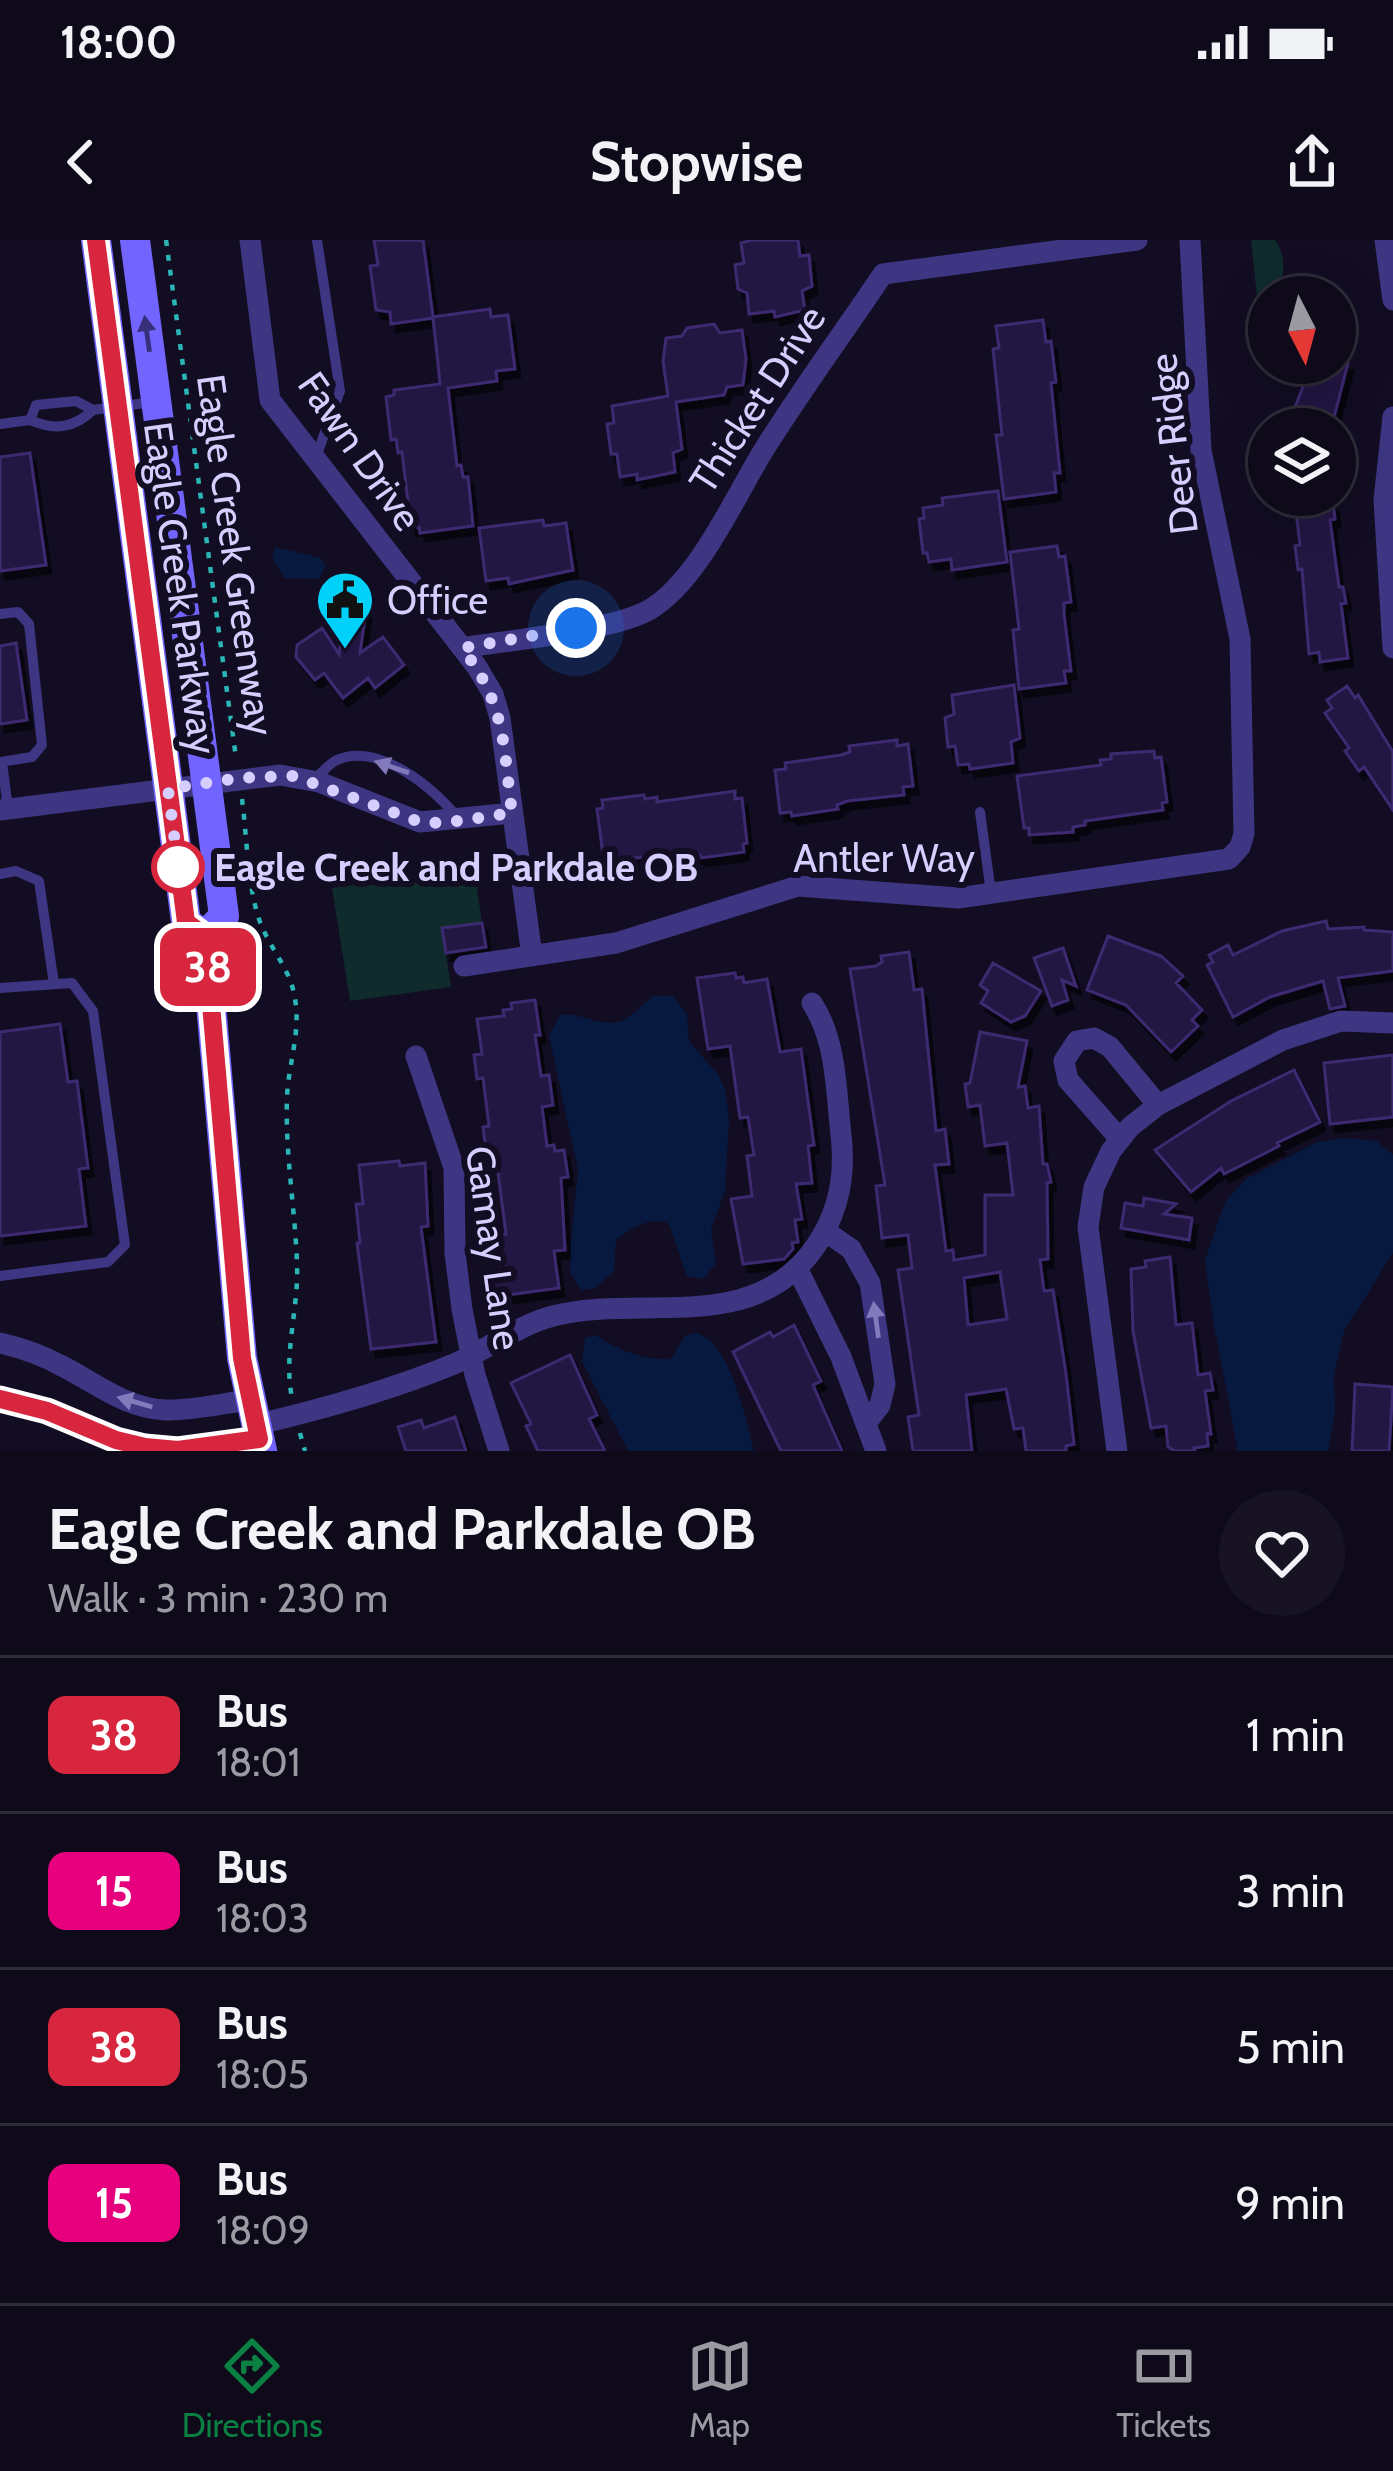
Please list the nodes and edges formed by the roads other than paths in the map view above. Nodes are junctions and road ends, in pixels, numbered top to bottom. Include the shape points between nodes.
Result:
1 (96, 240) edge
2 (135, 240) edge
3 (250, 240) edge
4 (317, 240) edge
5 (1137, 240) edge
6 (1190, 240) edge
7 (1385, 240) edge
8 (1393, 299) edge
9 (156, 402) junction
10 (105, 408) junction
11 (1393, 417) edge
12 (30, 421) junction
13 (0, 424) edge
14 (315, 460) junction
15 (0, 614) edge
16 (462, 648) junction
17 (1393, 648) edge
18 (1, 762) edge
19 (313, 780) junction
20 (206, 784) junction
21 (168, 789) junction
22 (4, 809) edge
23 (980, 812) dead end
24 (512, 813) junction
25 (460, 820) junction
26 (1236, 852) joint
27 (0, 874) edge
28 (991, 893) junction
29 (205, 936) junction
30 (532, 956) junction
31 (464, 966) dead end
32 (54, 984) junction
33 (0, 988) edge
34 (812, 1004) dead end
35 (1393, 1023) edge
36 (416, 1055) dead end
37 (1159, 1106) junction
38 (1120, 1139) junction
39 (826, 1231) junction
40 (797, 1268) junction
41 (0, 1276) edge
42 (0, 1343) edge
43 (471, 1357) junction
44 (0, 1399) edge
45 (867, 1422) junction
46 (257, 1429) edge
47 (114, 1445) edge
48 (499, 1451) edge
49 (876, 1451) edge
50 (1118, 1451) edge

1 - 10 main road, Eagle Creek Parkway
9 -> 2 main road, Eagle Creek Parkway
3 - 14 street, Fawn Drive via 270,400
4 - 14 lane via 340,392
5 - 16 street, Thicket Drive via 883,274 666,598 614,622
6 - 26 street, Deer Ridge via 1201,450 1240,638 1244,834
7 - 8 street
9 - 10 lane
9 - 20 main road, Eagle Creek Parkway
10 - 12 lane via 78,424
10 - 12 lane via 36,405
10 - 21 main road, Eagle Creek Parkway
11 - 17 street via 1384,500
12 - 13 lane
14 - 16 street, Fawn Drive
15 - 18 lane via 18,612 28,624 43,746 32,758
16 - 24 street, Fawn Drive via 497,706
18 - 22 lane
19 - 20 street via 280,775
19 - 25 street via 410,819
25 -> 19 lane via 401,766 337,760
20 - 21 street
20 - 29 main road, Eagle Creek Parkway via 224,916
21 - 22 street
21 - 29 main road, Eagle Creek Parkway via 186,922
23 - 28 lane
24 - 25 street
24 - 30 street, Fawn Drive
26 - 28 street, Antler Way via 1218,863
27 - 32 lane via 39,881
28 - 30 street, Antler Way via 958,898 799,886 616,944
29 - 46 main road, Eagle Creek Parkway via 236,1293
30 - 31 street, Antler Way
32 - 33 lane
32 - 41 lane via 72,983 93,1011 125,1245 108,1262
34 - 39 street via 829,1042 843,1156
35 - 37 street via 1351,1020 1301,1031
36 - 43 street, Gamay Lane via 454,1168 456,1265
37 - 38 street
37 - 38 street via 1110,1047 1094,1038 1076,1041 1064,1061 1068,1079
38 - 50 street via 1097,1178 1088,1227
39 - 40 street
45 -> 39 street via 885,1384 871,1283 850,1249
40 - 43 street via 734,1303 548,1317
40 - 45 street
46 -> 42 street via 142,1406
43 - 46 street
43 - 48 street, Gamay Lane
44 - 47 street via 47,1411
45 - 49 street
46 - 47 street via 178,1450

